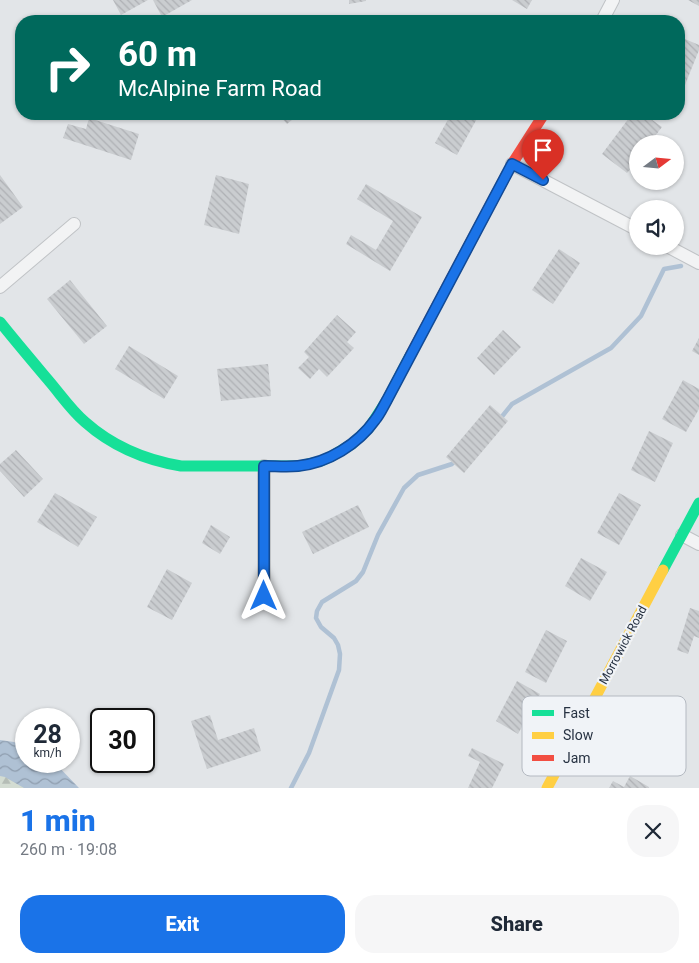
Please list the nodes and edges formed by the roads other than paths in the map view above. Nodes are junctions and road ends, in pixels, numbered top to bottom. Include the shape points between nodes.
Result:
1 (613, 0) edge
2 (605, 15) edge
3 (540, 120) edge
4 (512, 164) junction
5 (74, 224) dead end
6 (629, 225) edge
7 (684, 254) edge
8 (699, 262) edge
9 (0, 287) edge
10 (0, 322) edge
11 (264, 466) junction
12 (699, 503) edge
13 (682, 534) junction
14 (699, 544) edge
15 (264, 596) dead end
16 (596, 696) edge
17 (553, 776) edge
18 (547, 788) edge

1 - 2 street
3 - 4 street
4 - 6 street
4 - 11 street via 375,420 352,444 321,461 299,466
5 - 9 street
7 - 8 street
10 - 11 street via 74,411 108,440 130,453 181,466
11 - 15 street
12 - 13 street, Morrowick Road
13 - 14 street
13 - 16 street, Morrowick Road
17 - 18 street, Morrowick Road

